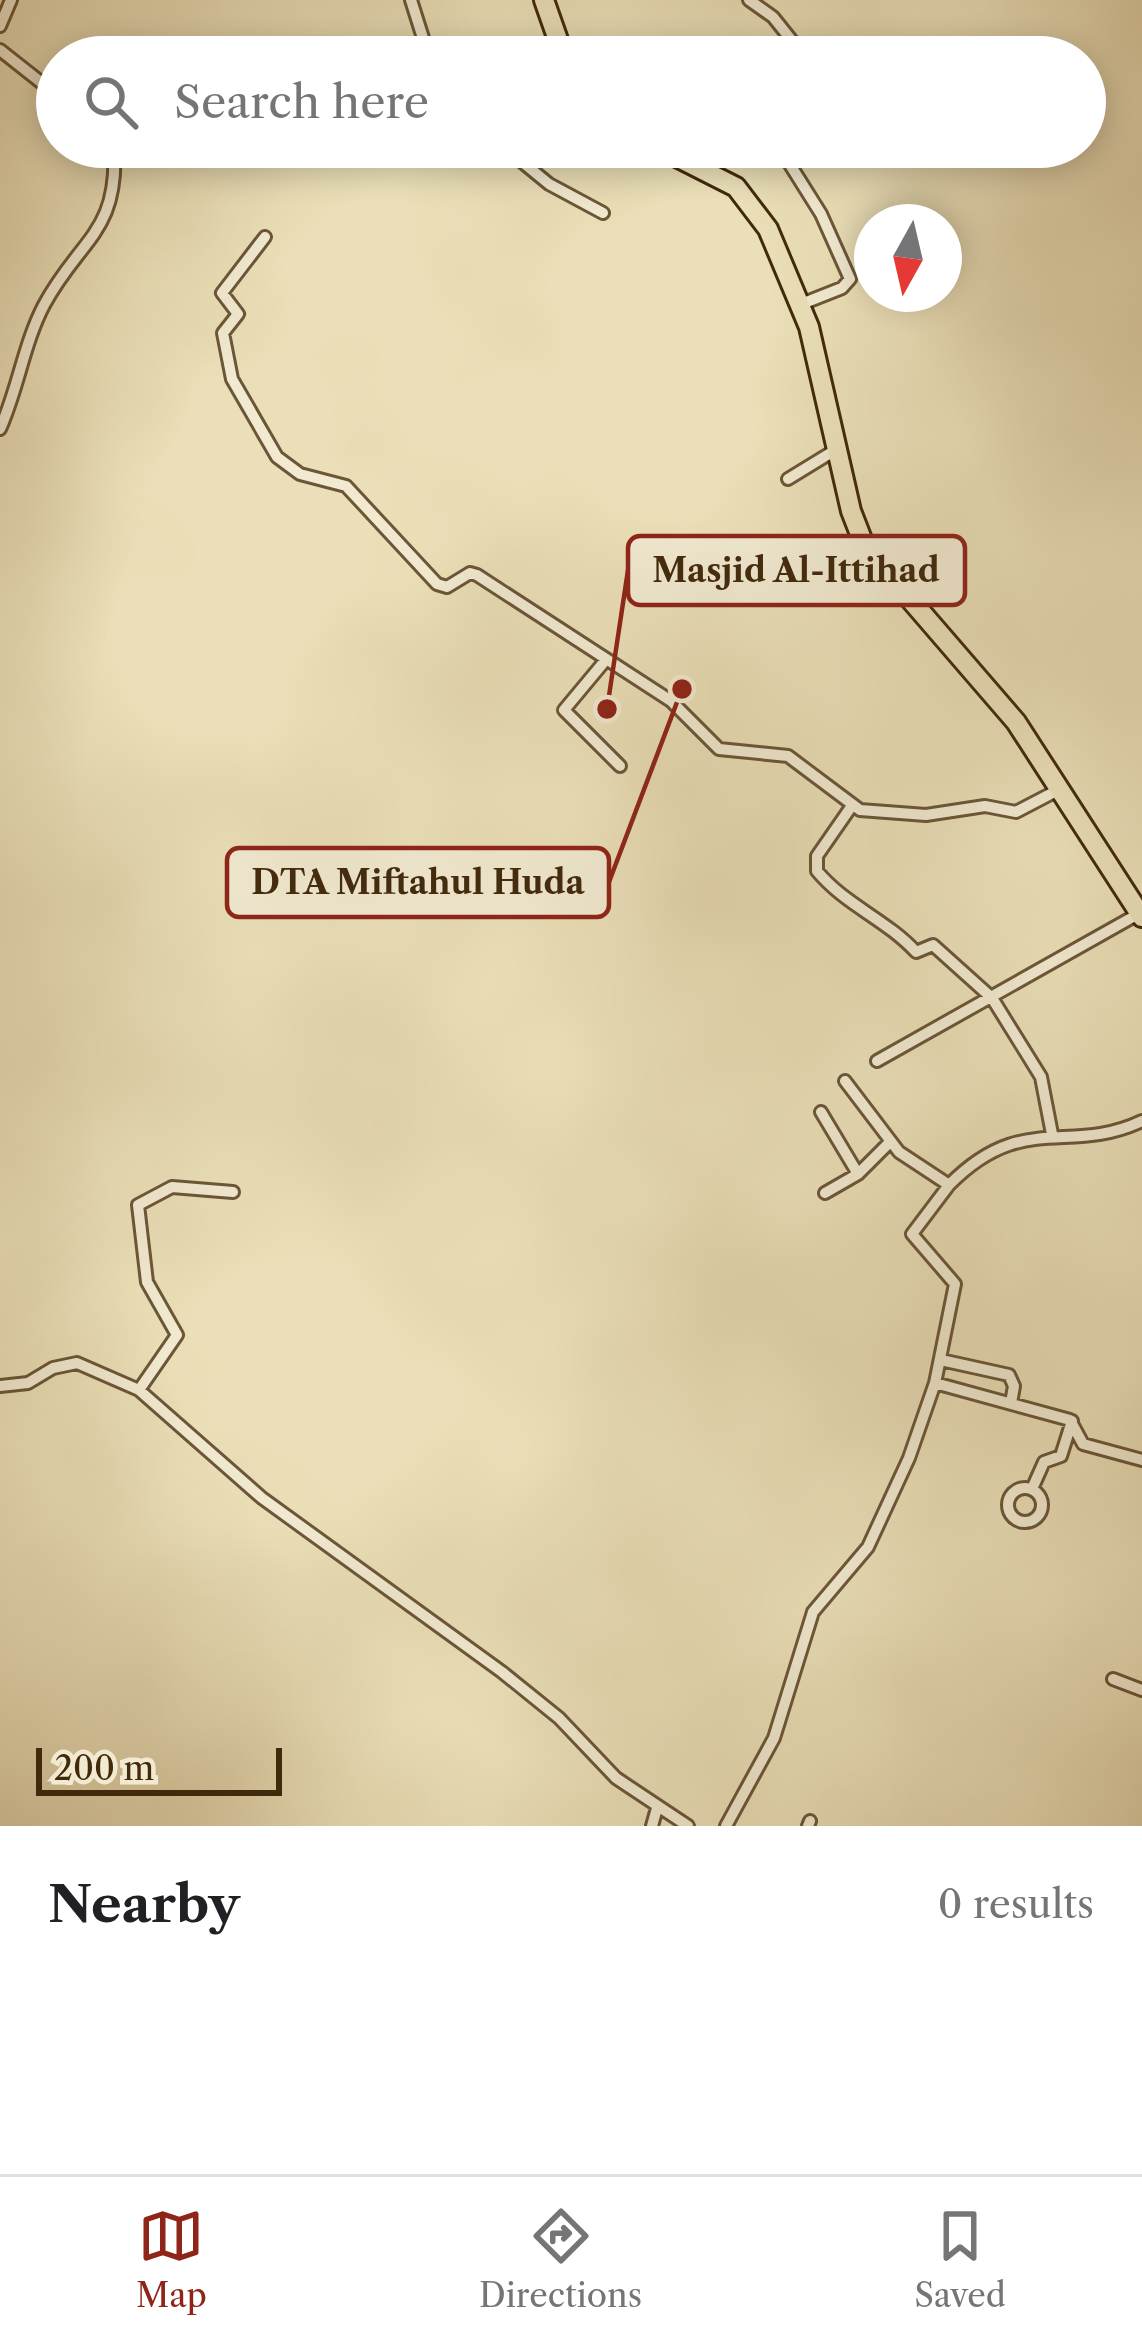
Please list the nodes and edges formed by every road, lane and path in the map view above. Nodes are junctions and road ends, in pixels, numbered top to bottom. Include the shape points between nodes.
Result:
1 (11, 0) edge
2 (411, 0) edge
3 (544, 0) edge
4 (749, 0) edge
5 (0, 26) edge
6 (422, 36) edge
7 (557, 36) edge
8 (788, 36) edge
9 (0, 50) edge
10 (36, 78) edge
11 (115, 168) edge
12 (530, 168) edge
13 (700, 168) edge
14 (792, 168) edge
15 (604, 213) dead end
16 (265, 236) dead end
17 (800, 305) junction
18 (0, 429) edge
19 (840, 447) junction
20 (788, 479) dead end
21 (604, 662) junction
22 (620, 766) dead end
23 (1062, 788) junction
24 (851, 807) junction
25 (1141, 915) edge
26 (992, 998) junction
27 (877, 1061) dead end
28 (844, 1081) dead end
29 (820, 1112) dead end
30 (1142, 1121) edge
31 (1052, 1134) junction
32 (890, 1142) junction
33 (858, 1174) junction
34 (949, 1185) junction
35 (233, 1192) dead end
36 (825, 1193) dead end
37 (941, 1360) junction
38 (935, 1382) junction
39 (0, 1386) edge
40 (139, 1390) junction
41 (1011, 1403) junction
42 (1072, 1421) junction
43 (1142, 1460) edge
44 (1032, 1489) dead end
45 (1113, 1679) dead end
46 (1142, 1690) edge
47 (657, 1808) junction
48 (652, 1826) edge
49 (688, 1826) edge
50 (726, 1826) edge

1 - 5 street
2 - 6 street
3 - 7 highway
4 - 8 street
9 - 10 street
11 - 18 street via 107,217 44,305
12 - 15 street
13 - 17 highway via 746,196
14 - 17 street via 850,279
16 - 21 street via 222,295 238,314 223,331 230,373 267,444 300,474 346,486 437,584 478,575
17 - 19 highway
19 - 20 street
19 - 23 highway via 851,511 869,554 1016,722
21 - 22 street via 564,710
21 - 24 street via 670,701 718,749 788,756
23 - 24 street via 1016,812 985,806 899,815
23 - 25 highway
24 - 26 street via 817,856 817,871 916,952 933,945
25 - 26 street
26 - 27 street
26 - 31 street via 1041,1077
28 - 32 street
29 - 33 street
30 - 31 street via 1104,1135
31 - 34 street via 990,1151
32 - 33 street
32 - 34 street
33 - 36 street
34 - 37 street via 912,1234 955,1284
35 - 40 street via 172,1187 138,1205 147,1282 177,1335
37 - 38 street
37 - 41 street via 1009,1376
38 - 41 street
38 - 50 street via 874,1537 813,1612 774,1738
39 - 40 street via 77,1364
40 - 47 street via 262,1498 529,1694
41 - 42 street
42 - 43 street via 1083,1444
42 - 44 street via 1060,1456 1044,1462
45 - 46 street
47 - 48 street
47 - 49 street

